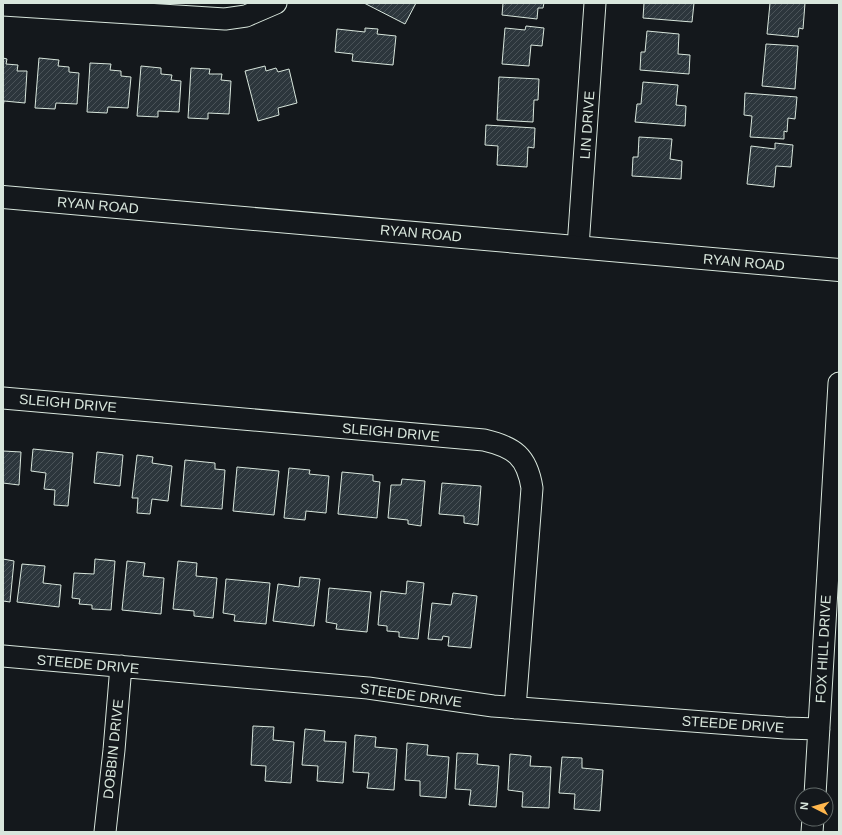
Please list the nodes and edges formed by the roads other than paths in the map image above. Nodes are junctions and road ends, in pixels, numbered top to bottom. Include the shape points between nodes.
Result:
1 (276, 3) edge
2 (595, 3) edge
3 (3, 5) edge
4 (3, 197) edge
5 (578, 247) junction
6 (839, 270) edge
7 (839, 383) edge
8 (3, 398) edge
9 (3, 656) edge
10 (121, 666) junction
11 (515, 708) junction
12 (819, 729) junction
13 (815, 787) edge
14 (105, 832) edge

1 - 3 street via 246,16 225,19
2 - 5 street, LIN DRIVE
4 - 5 main road, RYAN ROAD
5 - 6 main road, RYAN ROAD
7 - 12 street, FOX HILL DRIVE
8 - 11 street, SLEIGH DRIVE via 484,440 511,449 528,467 532,488
9 - 10 street, STEEDE DRIVE
10 - 11 street, STEEDE DRIVE via 361,687
10 - 14 street, DOBBIN DRIVE
11 - 12 street, STEEDE DRIVE
12 - 13 street, FOX HILL DRIVE

